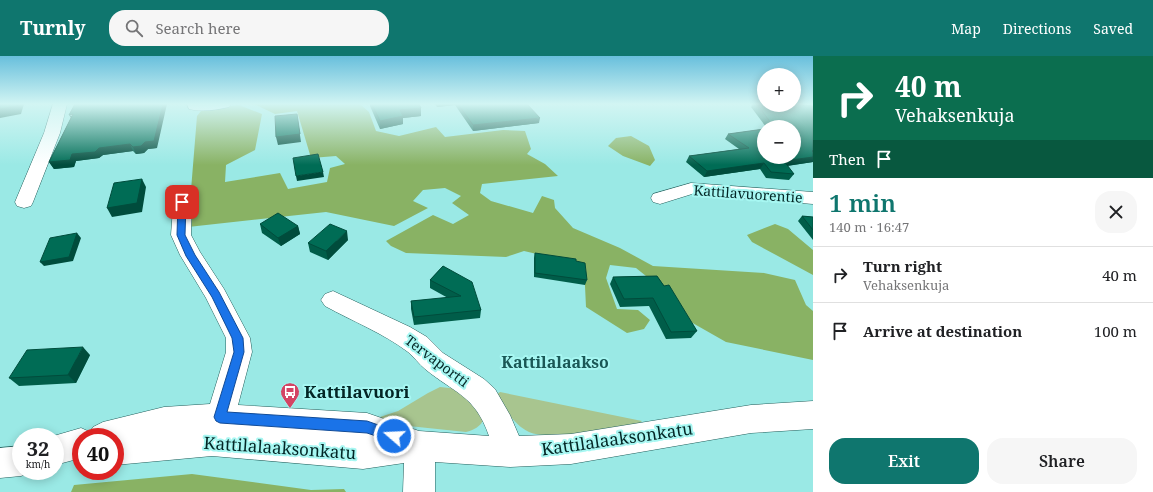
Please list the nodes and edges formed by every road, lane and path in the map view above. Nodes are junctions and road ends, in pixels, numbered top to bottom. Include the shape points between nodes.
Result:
1 (54, 124) edge
2 (183, 194) dead end
3 (660, 198) dead end
4 (813, 198) edge
5 (24, 202) dead end
6 (333, 300) dead end
7 (813, 415) edge
8 (216, 429) junction
9 (124, 431) edge
10 (420, 446) junction
11 (124, 448) edge
12 (510, 452) junction
13 (419, 492) edge

1 - 5 street
2 - 8 street via 181,235 238,338 239,352
3 - 4 street, Kattilavuorentie via 691,188
6 - 12 street, Tervaportti via 401,334 486,398
7 - 12 street, Kattilalaaksonkatu via 751,419 571,449
8 - 9 street, Kattilalaaksonkatu via 164,421
8 - 10 street, Kattilalaaksonkatu via 363,454
8 - 11 street, Kattilalaaksonkatu
10 - 12 street, Kattilalaaksonkatu
10 - 13 street

